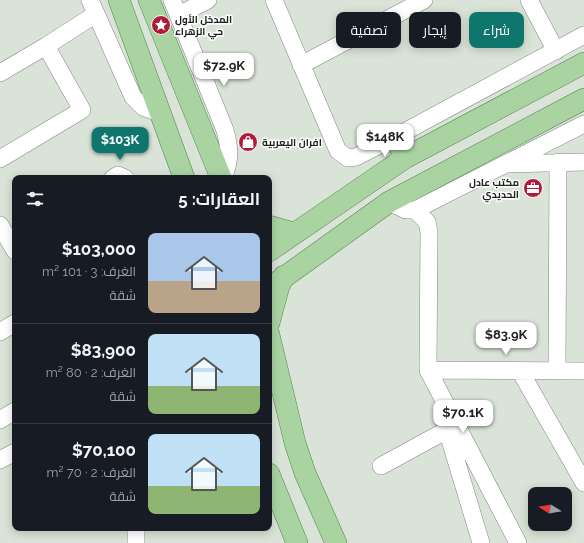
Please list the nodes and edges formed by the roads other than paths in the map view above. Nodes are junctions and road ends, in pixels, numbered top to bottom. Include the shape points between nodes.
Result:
1 (119, 0) edge
2 (150, 0) edge
3 (208, 0) edge
4 (274, 0) edge
5 (424, 0) edge
6 (529, 0) edge
7 (93, 7) edge
8 (176, 8) edge
9 (584, 35) edge
10 (46, 46) junction
11 (556, 51) junction
12 (584, 63) edge
13 (301, 65) junction
14 (0, 74) edge
15 (584, 98) edge
16 (162, 114) junction
17 (584, 124) edge
18 (395, 137) junction
19 (405, 158) junction
20 (0, 159) edge
21 (558, 162) junction
22 (584, 162) edge
23 (502, 164) junction
24 (183, 175) edge
25 (221, 175) edge
26 (224, 175) edge
27 (389, 202) junction
28 (415, 210) junction
29 (272, 227) edge
30 (294, 233) junction
31 (272, 249) edge
32 (277, 282) edge
33 (272, 312) edge
34 (12, 325) edge
35 (0, 332) edge
36 (272, 347) edge
37 (428, 370) junction
38 (520, 371) junction
39 (557, 371) junction
40 (584, 371) edge
41 (12, 414) edge
42 (0, 420) edge
43 (12, 454) edge
44 (0, 460) edge
45 (381, 466) dead end
46 (272, 481) edge
47 (584, 483) edge
48 (297, 543) edge
49 (336, 543) edge
50 (481, 543) edge
51 (518, 543) edge

1 - 16 main road
2 - 25 main road
3 - 8 street
4 - 13 street
5 - 13 street
6 - 11 street
7 - 10 street
7 - 16 street via 133,97 143,108
8 - 26 street via 225,130 230,150 228,167
9 - 11 street
10 - 14 street
10 - 20 street via 82,110
11 - 18 street
12 - 19 main road
13 - 18 street via 338,151 344,157 356,157
15 - 27 main road
16 - 24 main road
17 - 23 street
18 - 19 main road
19 - 30 main road
21 - 22 street
21 - 23 street
21 - 39 street
23 - 28 street
27 - 28 street via 406,210
27 - 32 main road
28 - 37 street via 427,222 429,232
29 - 30 main road
30 - 31 main road
32 - 33 main road via 279,286
34 - 35 street
36 - 49 main road via 295,443 305,473
37 - 38 street
37 - 51 street
38 - 39 street
38 - 47 street
39 - 40 street
41 - 42 street
43 - 44 street
45 - 50 street via 447,430
46 - 48 main road

